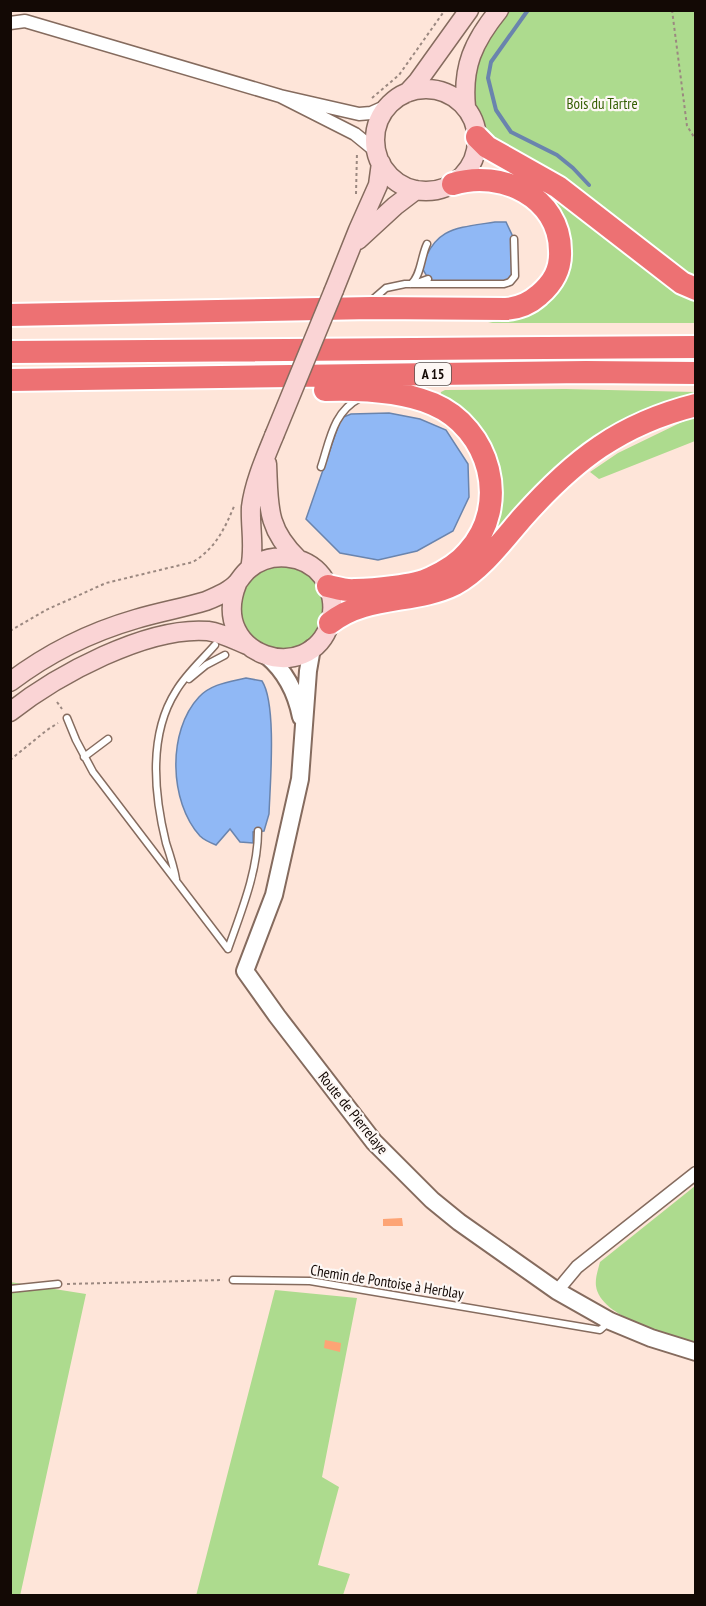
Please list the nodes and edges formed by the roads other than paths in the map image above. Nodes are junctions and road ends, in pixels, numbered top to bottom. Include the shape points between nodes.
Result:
1 (469, 10) edge
2 (499, 10) edge
3 (26, 16) edge
4 (10, 23) edge
5 (407, 93) junction
6 (280, 96) junction
7 (389, 105) junction
8 (466, 107) junction
9 (477, 137) junction
10 (379, 158) junction
11 (453, 184) junction
12 (416, 190) junction
13 (514, 239) dead end
14 (428, 244) dead end
15 (350, 248) junction
16 (428, 279) dead end
17 (411, 285) junction
18 (696, 289) edge
19 (361, 308) junction
20 (10, 315) edge
21 (696, 347) edge
22 (10, 352) edge
23 (696, 373) edge
24 (170, 378) junction
25 (10, 380) edge
26 (371, 392) junction
27 (696, 405) edge
28 (267, 456) junction
29 (321, 467) dead end
30 (298, 560) junction
31 (250, 568) junction
32 (237, 584) junction
33 (328, 586) junction
34 (330, 623) junction
35 (215, 645) dead end
36 (249, 645) junction
37 (312, 648) junction
38 (225, 655) dead end
39 (267, 656) junction
40 (10, 682) edge
41 (177, 689) junction
42 (10, 712) edge
43 (67, 718) road end
44 (303, 733) junction
45 (108, 739) dead end
46 (84, 757) junction
47 (258, 831) dead end
48 (176, 880) junction
49 (696, 1173) edge
50 (232, 1280) road end
51 (58, 1284) road end
52 (10, 1289) edge
53 (557, 1291) junction
54 (610, 1321) junction
55 (696, 1352) edge

1 - 5 main road
2 - 8 main road via 477,40 469,60 464,89
3 - 4 street
3 - 6 street
5 - 7 main road
5 - 8 main road via 439,91
6 - 7 street via 359,114
6 - 10 street via 355,134
7 - 10 main road via 376,130
8 - 9 main road
9 - 11 main road via 470,167
9 - 18 highway via 487,147 558,187 682,283
10 - 12 main road via 396,182
10 - 15 main road via 378,185
11 - 12 main road via 442,189
11 - 19 highway via 470,179 508,184 546,208 554,221 560,248 556,275 547,288 519,308
12 - 15 main road
13 - 17 lane via 515,276 510,282 495,286
14 - 17 lane
15 - 28 main road, bridge
16 - 17 lane
17 - 19 lane via 386,288
19 - 20 highway
21 - 22 highway, A 15
23 - 24 highway, A 15
24 - 25 highway, A 15
24 - 26 highway via 195,391
26 - 29 lane via 342,410
26 - 33 highway via 433,404 465,425 487,464 489,512 468,552 430,579 354,591
27 - 34 highway via 622,432 582,458 486,559 457,582 436,593 356,608
28 - 30 main road via 272,522 281,541
28 - 31 main road via 252,506
30 - 31 main road via 278,557
30 - 33 main road via 313,567
31 - 32 main road
32 - 36 main road via 232,620
32 - 40 main road via 209,600 84,638
33 - 34 main road via 333,610
34 - 37 main road
35 - 41 lane
36 - 39 main road
36 - 42 main road via 210,631 161,636 75,669
37 - 39 main road via 290,658
37 - 44 street, Route de Pierrelaye
38 - 41 lane
39 - 44 street, Route de Pierrelaye via 293,688
41 - 48 lane via 164,711 156,765 162,825
43 - 46 lane
44 - 53 street, Route de Pierrelaye via 300,779 274,895 245,971 374,1142 459,1222
45 - 46 lane
46 - 48 lane
47 - 48 lane via 247,892 228,949
49 - 53 street via 577,1267
50 - 54 lane, Chemin de Pontoise à Herblay via 310,1281 600,1329
51 - 52 lane
53 - 54 street, Route de Pierrelaye
54 - 55 street, Route de Pierrelaye

